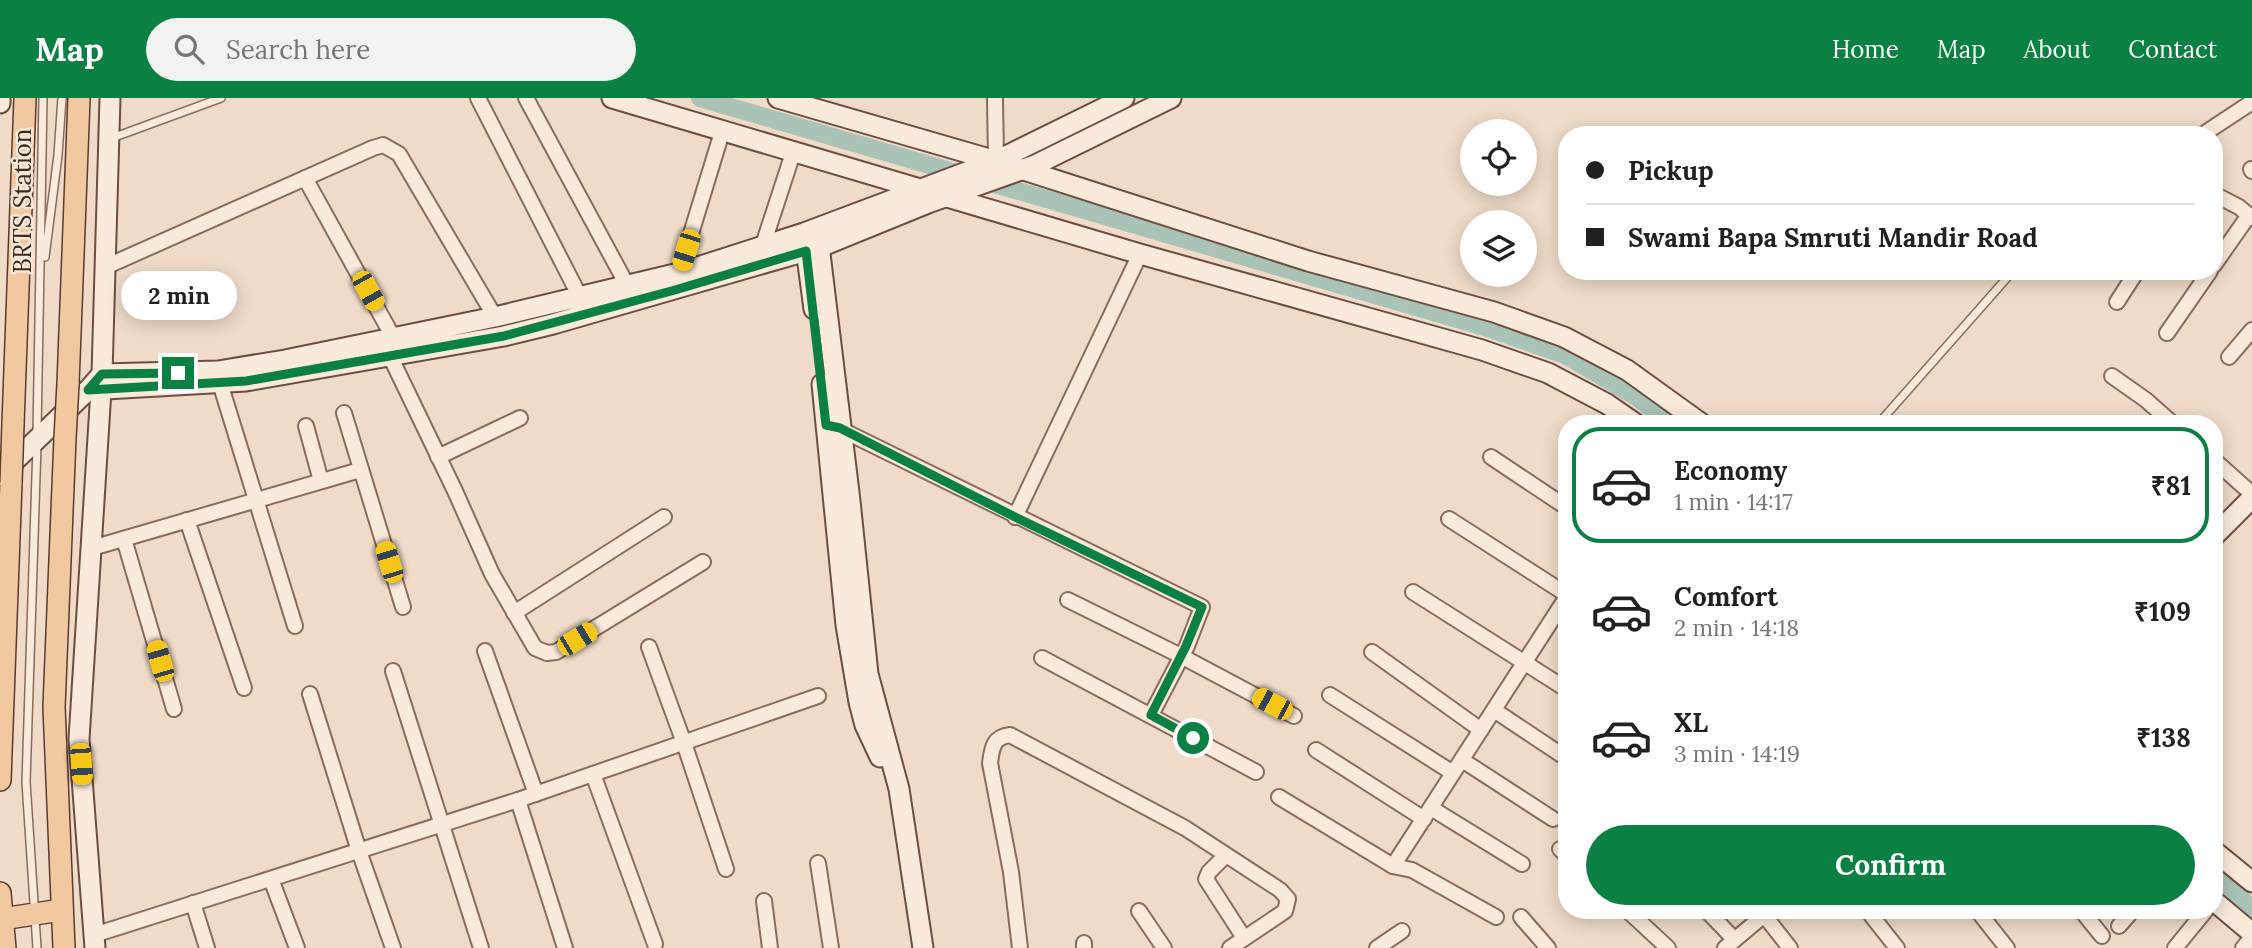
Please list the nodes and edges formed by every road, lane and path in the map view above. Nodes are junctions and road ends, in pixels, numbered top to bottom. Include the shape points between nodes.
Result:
1 (25, 98) edge
2 (43, 98) edge
3 (62, 98) edge
4 (79, 98) edge
5 (110, 98) edge
6 (221, 98) edge
7 (478, 98) edge
8 (526, 98) edge
9 (612, 98) edge
10 (778, 98) edge
11 (995, 98) edge
12 (1171, 98) edge
13 (1115, 100) edge
14 (2252, 102) edge
15 (2216, 126) edge
16 (722, 131) junction
17 (108, 139) junction
18 (793, 153) junction
19 (996, 161) junction
20 (1022, 169) junction
21 (305, 178) junction
22 (922, 189) junction
23 (947, 197) junction
24 (2223, 198) edge
25 (2251, 216) edge
26 (812, 240) junction
27 (762, 248) junction
28 (2223, 253) edge
29 (1140, 254) junction
30 (105, 267) junction
31 (679, 274) junction
32 (2005, 280) edge
33 (2131, 280) edge
34 (2204, 280) edge
35 (41, 285) junction
36 (627, 285) junction
37 (580, 297) junction
38 (2117, 302) dead end
39 (495, 317) junction
40 (2252, 331) edge
41 (2167, 333) dead end
42 (392, 346) junction
43 (2228, 358) dead end
44 (2112, 376) dead end
45 (220, 383) junction
46 (90, 384) junction
47 (344, 413) dead end
48 (1623, 415) edge
49 (1685, 415) edge
50 (1886, 415) edge
51 (2163, 415) edge
52 (520, 418) dead end
53 (306, 426) dead end
54 (833, 426) junction
55 (37, 440) junction
56 (438, 457) junction
57 (1491, 457) dead end
58 (2223, 469) edge
59 (360, 470) junction
60 (5, 479) edge
61 (321, 481) junction
62 (2252, 496) edge
63 (257, 500) junction
64 (1558, 503) edge
65 (664, 517) dead end
66 (1015, 517) junction
67 (1449, 519) dead end
68 (187, 520) junction
69 (2223, 523) edge
70 (124, 539) junction
71 (92, 548) junction
72 (704, 562) dead end
73 (1558, 591) edge
74 (1413, 592) dead end
75 (1068, 600) dead end
76 (403, 607) dead end
77 (514, 613) junction
78 (1558, 621) edge
79 (295, 626) dead end
80 (649, 647) dead end
81 (485, 651) dead end
82 (1372, 652) dead end
83 (1181, 656) junction
84 (1042, 658) dead end
85 (1524, 663) junction
86 (393, 671) dead end
87 (1558, 685) edge
88 (244, 688) dead end
89 (310, 694) dead end
90 (1331, 695) dead end
91 (818, 696) dead end
92 (174, 709) dead end
93 (1494, 710) junction
94 (1151, 715) junction
95 (1294, 716) dead end
96 (1481, 730) junction
97 (684, 743) junction
98 (883, 750) junction
99 (1316, 750) dead end
100 (1558, 753) edge
101 (1462, 760) junction
102 (1256, 772) dead end
103 (1453, 773) junction
104 (593, 774) junction
105 (0, 780) edge
106 (536, 794) junction
107 (1279, 797) dead end
108 (518, 800) junction
109 (1427, 813) junction
110 (1553, 819) dead end
111 (442, 824) junction
112 (359, 851) junction
113 (1226, 855) junction
114 (2223, 858) edge
115 (818, 863) dead end
116 (1522, 864) dead end
117 (1393, 866) junction
118 (726, 869) dead end
119 (271, 878) junction
120 (2252, 882) edge
121 (0, 893) edge
122 (764, 901) dead end
123 (192, 904) junction
124 (2223, 909) edge
125 (61, 911) junction
126 (1139, 911) dead end
127 (34, 915) junction
128 (1496, 917) dead end
129 (1521, 917) dead end
130 (2, 919) junction
131 (1636, 919) edge
132 (1712, 919) edge
133 (1760, 919) edge
134 (1771, 919) edge
135 (1874, 919) edge
136 (1984, 919) edge
137 (2088, 919) edge
138 (2125, 919) edge
139 (2199, 919) edge
140 (2119, 926) dead end
141 (1402, 932) dead end
142 (2252, 935) edge
143 (2102, 936) dead end
144 (1244, 938) junction
145 (94, 941) edge
146 (655, 944) dead end
147 (1730, 944) edge
148 (5, 948) edge
149 (37, 948) edge
150 (64, 948) edge
151 (207, 948) edge
152 (297, 948) edge
153 (393, 948) edge
154 (481, 948) edge
155 (565, 948) edge
156 (770, 948) edge
157 (831, 948) edge
158 (911, 948) edge
159 (923, 948) edge
160 (1020, 948) edge
161 (1164, 948) edge
162 (1230, 948) edge
163 (1377, 948) edge
164 (1548, 948) edge
165 (1668, 948) edge
166 (1790, 948) edge
167 (1897, 948) edge
168 (2007, 948) edge
169 (2175, 948) edge
170 (2243, 948) edge

1 - 60 main road, bridge via 13,424
2 - 35 lane, BRTS Station
3 - 35 lane, BRTS Station
4 - 46 main road
5 - 17 street
6 - 17 lane
7 - 37 street
8 - 36 street
9 - 16 street
10 - 19 street
11 - 19 street
12 - 20 street
13 - 19 street
14 - 15 street
16 - 18 street
16 - 31 street
17 - 30 street
18 - 22 street
18 - 27 street
19 - 20 street
19 - 22 street
20 - 23 street
20 - 49 street via 1564,337 1628,370
21 - 30 street
21 - 39 street via 383,145 398,154
21 - 42 street
22 - 23 street
22 - 26 street
23 - 26 street
23 - 29 street
24 - 25 street
25 - 28 street
26 - 27 street
26 - 42 street via 553,324 504,336
26 - 54 street
27 - 31 street
29 - 48 street via 1504,358 1548,373
29 - 66 street
30 - 46 street
31 - 36 street
32 - 50 lane
33 - 38 street
34 - 41 street
35 - 55 lane
36 - 37 street
37 - 39 street
39 - 42 street
40 - 43 street
42 - 45 street via 290,374
42 - 46 street
42 - 56 street
44 - 51 street
45 - 46 street
45 - 63 street
46 - 55 street
46 - 71 street
46 - 125 main road, bridge via 65,438 54,708
47 - 59 street
52 - 56 street
53 - 61 street
54 - 66 street
54 - 98 street via 850,501 868,674
55 - 60 street
55 - 127 lane via 26,782
56 - 77 street
57 - 64 street
58 - 62 street
59 - 61 street
59 - 76 street
60 - 105 main road
61 - 63 street
62 - 69 street
63 - 68 street
63 - 79 street
65 - 77 street
66 - 83 street via 1202,607
67 - 73 street
68 - 70 street
68 - 88 street
70 - 71 street
70 - 92 street
71 - 145 street via 79,739
72 - 77 street via 556,652 535,648
74 - 85 street
75 - 83 street
78 - 85 street
80 - 97 street
81 - 106 street
82 - 96 street
83 - 94 street
83 - 95 street
84 - 94 street
85 - 87 street
85 - 93 street
86 - 111 street
89 - 112 street
90 - 103 street
91 - 97 street
93 - 96 street
93 - 100 street
94 - 102 street
96 - 101 street
97 - 104 street
97 - 118 street
98 - 158 street
98 - 159 street via 899,789
99 - 109 street
101 - 103 street
101 - 110 street
103 - 109 street
104 - 106 street
104 - 146 street
106 - 108 street
107 - 117 street
108 - 111 street
108 - 155 street
109 - 116 street
109 - 117 street
111 - 112 street
111 - 154 street
112 - 119 street
112 - 153 street
113 - 144 street via 1206,879
113 - 144 street via 1288,900 1285,911
113 - 160 street via 1185,828 1022,741 1001,736 992,745 990,763
114 - 120 street
115 - 157 street
117 - 128 street via 1412,870
119 - 123 street
119 - 152 street
121 - 130 main road
122 - 156 street
123 - 145 street
123 - 151 street
124 - 142 street
125 - 127 main road
125 - 150 main road
126 - 161 street
127 - 130 main road
127 - 149 lane
129 - 164 street
130 - 148 main road
131 - 165 street
132 - 147 street
133 - 147 street
134 - 166 street
135 - 167 street
136 - 168 street
137 - 143 street
138 - 140 street
139 - 169 street
141 - 163 street
142 - 170 street
144 - 162 street

